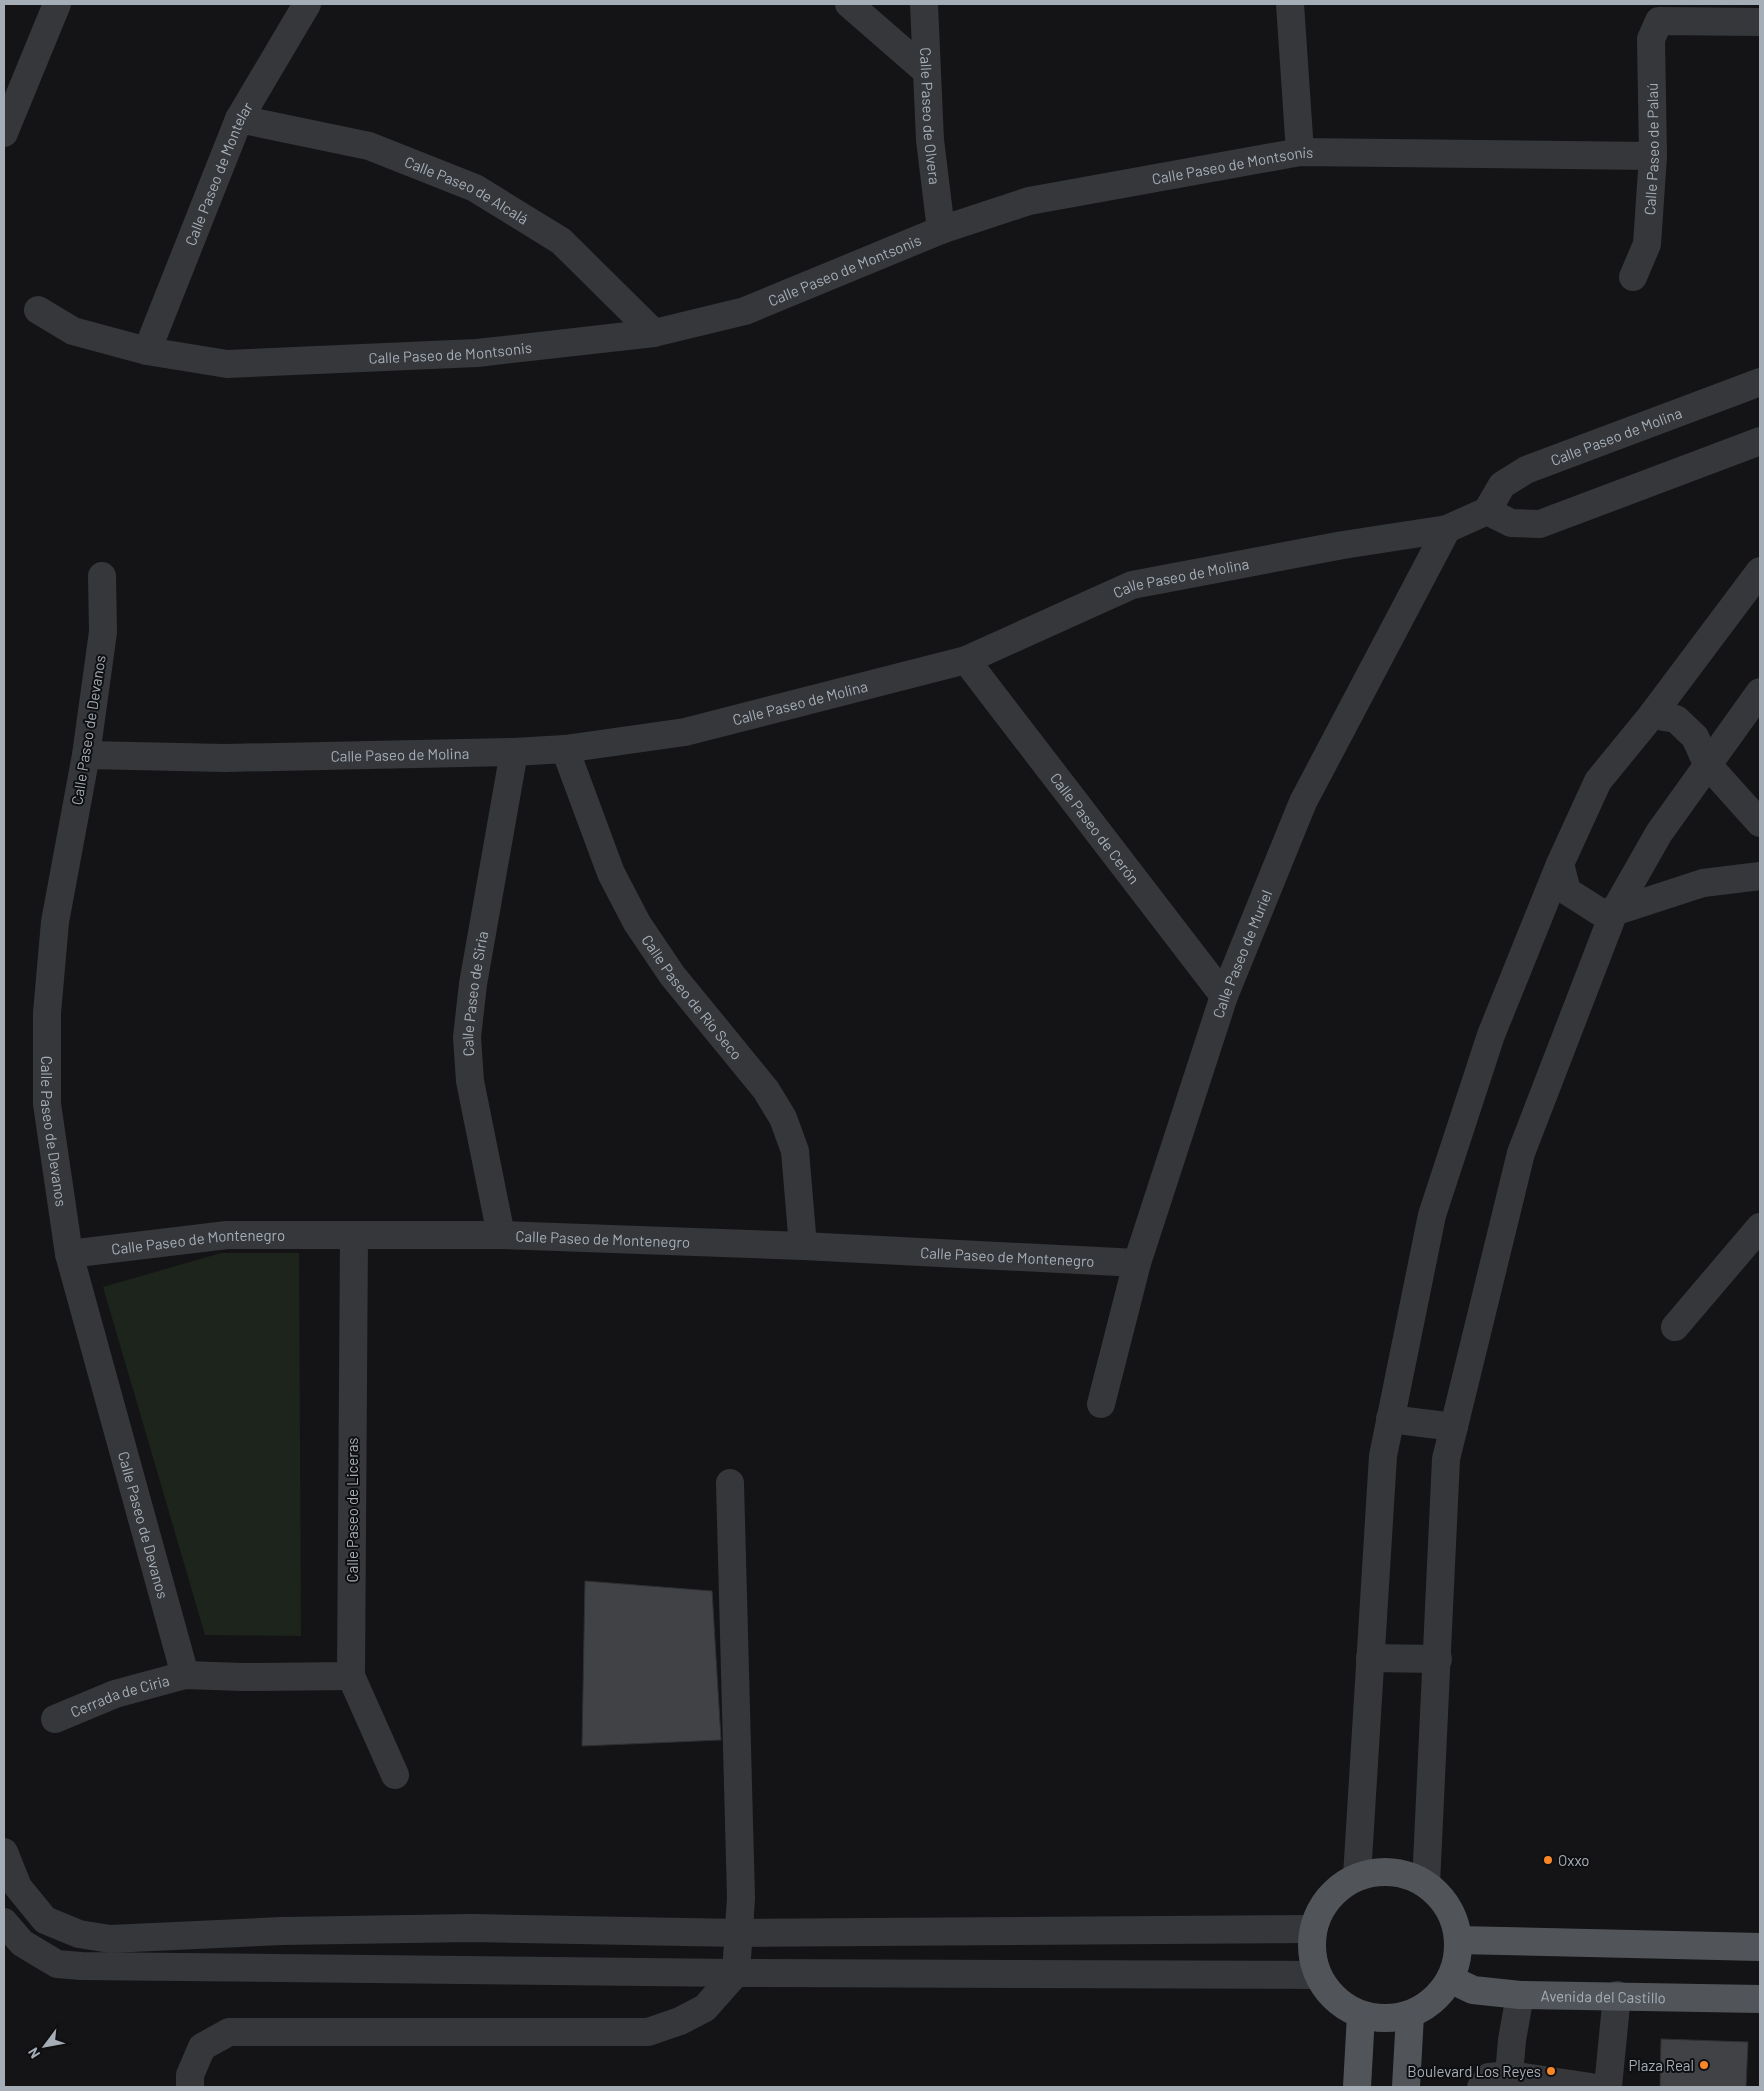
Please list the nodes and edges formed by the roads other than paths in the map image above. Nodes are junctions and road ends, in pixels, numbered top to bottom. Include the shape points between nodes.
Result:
1 (57, 4) edge
2 (306, 4) edge
3 (848, 4) edge
4 (924, 4) edge
5 (1290, 4) edge
6 (1760, 22) edge
7 (926, 71) junction
8 (239, 119) junction
9 (4, 132) edge
10 (1300, 152) junction
11 (1653, 156) junction
12 (941, 230) junction
13 (1633, 276) dead end
14 (38, 310) dead end
15 (654, 333) junction
16 (148, 351) junction
17 (1760, 382) edge
18 (1760, 441) edge
19 (1487, 511) junction
20 (1447, 530) junction
21 (1760, 571) edge
22 (102, 576) dead end
23 (966, 660) junction
24 (1760, 692) edge
25 (1652, 715) junction
26 (565, 749) junction
27 (514, 752) junction
28 (86, 755) junction
29 (1707, 764) junction
30 (1760, 823) edge
31 (1560, 864) junction
32 (1760, 876) edge
33 (1614, 912) junction
34 (1224, 996) junction
35 (1760, 1227) edge
36 (354, 1236) junction
37 (501, 1236) junction
38 (803, 1246) junction
39 (69, 1254) junction
40 (1137, 1263) junction
41 (1675, 1327) dead end
42 (1102, 1404) dead end
43 (1390, 1419) junction
44 (1454, 1427) junction
45 (730, 1482) dead end
46 (1370, 1658) junction
47 (1438, 1659) junction
48 (185, 1675) junction
49 (351, 1676) junction
50 (55, 1719) dead end
51 (395, 1775) dead end
52 (4, 1852) edge
53 (1357, 1876) junction
54 (1426, 1884) junction
55 (4, 1922) edge
56 (1312, 1928) junction
57 (740, 1933) junction
58 (1458, 1940) junction
59 (1760, 1947) edge
60 (736, 1973) junction
61 (1317, 1975) junction
62 (1450, 1979) junction
63 (1520, 1995) junction
64 (1617, 1995) junction
65 (1760, 1999) edge
66 (1361, 2015) junction
67 (1410, 2015) junction
68 (1509, 2075) junction
69 (190, 2087) edge
70 (1358, 2087) edge
71 (1406, 2087) edge
72 (1481, 2087) edge
73 (1591, 2087) edge
74 (1608, 2087) edge

1 - 9 street
2 - 8 street, Calle Paseo de Montelar
3 - 7 street
4 - 7 street, Calle Paseo de Olvera
5 - 10 street
6 - 11 street, Calle Paseo de Palaú via 1660,21 1651,39
7 - 12 street, Calle Paseo de Olvera
8 - 15 street, Calle Paseo de Alcalá via 369,146 475,188 561,241
8 - 16 street, Calle Paseo de Montelar
10 - 11 street, Calle Paseo de Montsonis
10 - 12 street, Calle Paseo de Montsonis via 1029,201
11 - 13 street, Calle Paseo de Palaú via 1647,244
12 - 15 street, Calle Paseo de Montsonis via 745,311
14 - 16 street, Calle Paseo de Montsonis via 73,331
15 - 16 street, Calle Paseo de Montsonis via 477,353 227,364
17 - 19 street, Calle Paseo de Molina via 1526,470 1502,485
18 - 19 street via 1540,524 1511,523
19 - 20 street, Calle Paseo de Molina
20 - 23 street, Calle Paseo de Molina via 1343,545 1132,584
20 - 34 street, Calle Paseo de Muriel via 1303,802
21 - 25 street
22 - 28 street, Calle Paseo de Devanos via 103,632
23 - 26 street, Calle Paseo de Molina via 685,732
23 - 34 street, Calle Paseo de Cerón
24 - 29 street
25 - 29 street via 1676,719 1695,736
25 - 31 street via 1598,781
26 - 27 street, Calle Paseo de Molina
26 - 38 street, Calle Paseo de Río Seco via 611,874 637,923 672,975 766,1090 783,1118 795,1151
27 - 28 street, Calle Paseo de Molina via 225,758
27 - 37 street, Calle Paseo de Siria via 473,984 468,1037 470,1080
28 - 39 street, Calle Paseo de Devanos via 55,922 47,1012 47,1104
29 - 30 street
29 - 33 street via 1659,833
31 - 33 street via 1567,891 1600,912
31 - 43 street via 1491,1035 1432,1215
32 - 33 street via 1703,883
33 - 44 street via 1521,1153
34 - 40 street, Calle Paseo de Muriel
35 - 41 street
36 - 37 street, Calle Paseo de Montenegro
36 - 39 street, Calle Paseo de Montenegro via 227,1234
36 - 49 street, Calle Paseo de Liceras
37 - 38 street, Calle Paseo de Montenegro
38 - 40 street, Calle Paseo de Montenegro
39 - 48 street, Calle Paseo de Devanos
40 - 42 street, Calle Paseo de Muriel
43 - 44 street
43 - 46 street via 1383,1456
44 - 47 street via 1446,1459
45 - 57 street
46 - 47 street
46 - 53 street
47 - 54 street
48 - 49 street, Cerrada de Ciria
48 - 50 street, Cerrada de Ciria via 115,1694
49 - 51 street, Calle Paseo de Liceras
52 - 57 street via 18,1887 45,1920 79,1934 110,1939 282,1931 472,1928
53 - 54 main road via 1390,1871
53 - 56 main road via 1337,1888 1321,1906
54 - 58 main road via 1443,1899 1453,1919
55 - 60 street via 22,1943 56,1964 81,1966
56 - 57 street
56 - 61 main road via 1311,1952
57 - 60 street
58 - 59 main road
58 - 62 main road via 1457,1960
60 - 61 street
60 - 69 street via 705,2008 648,2032 229,2032 202,2047 190,2075
61 - 66 main road via 1336,2000
62 - 63 main road, Avenida del Castillo via 1473,1990
62 - 67 main road via 1440,1995
63 - 64 main road, Avenida del Castillo
63 - 68 street
64 - 65 main road, Avenida del Castillo
64 - 74 street
66 - 67 main road via 1377,2019
66 - 70 main road
67 - 71 main road
68 - 72 street via 1489,2078
68 - 73 street

